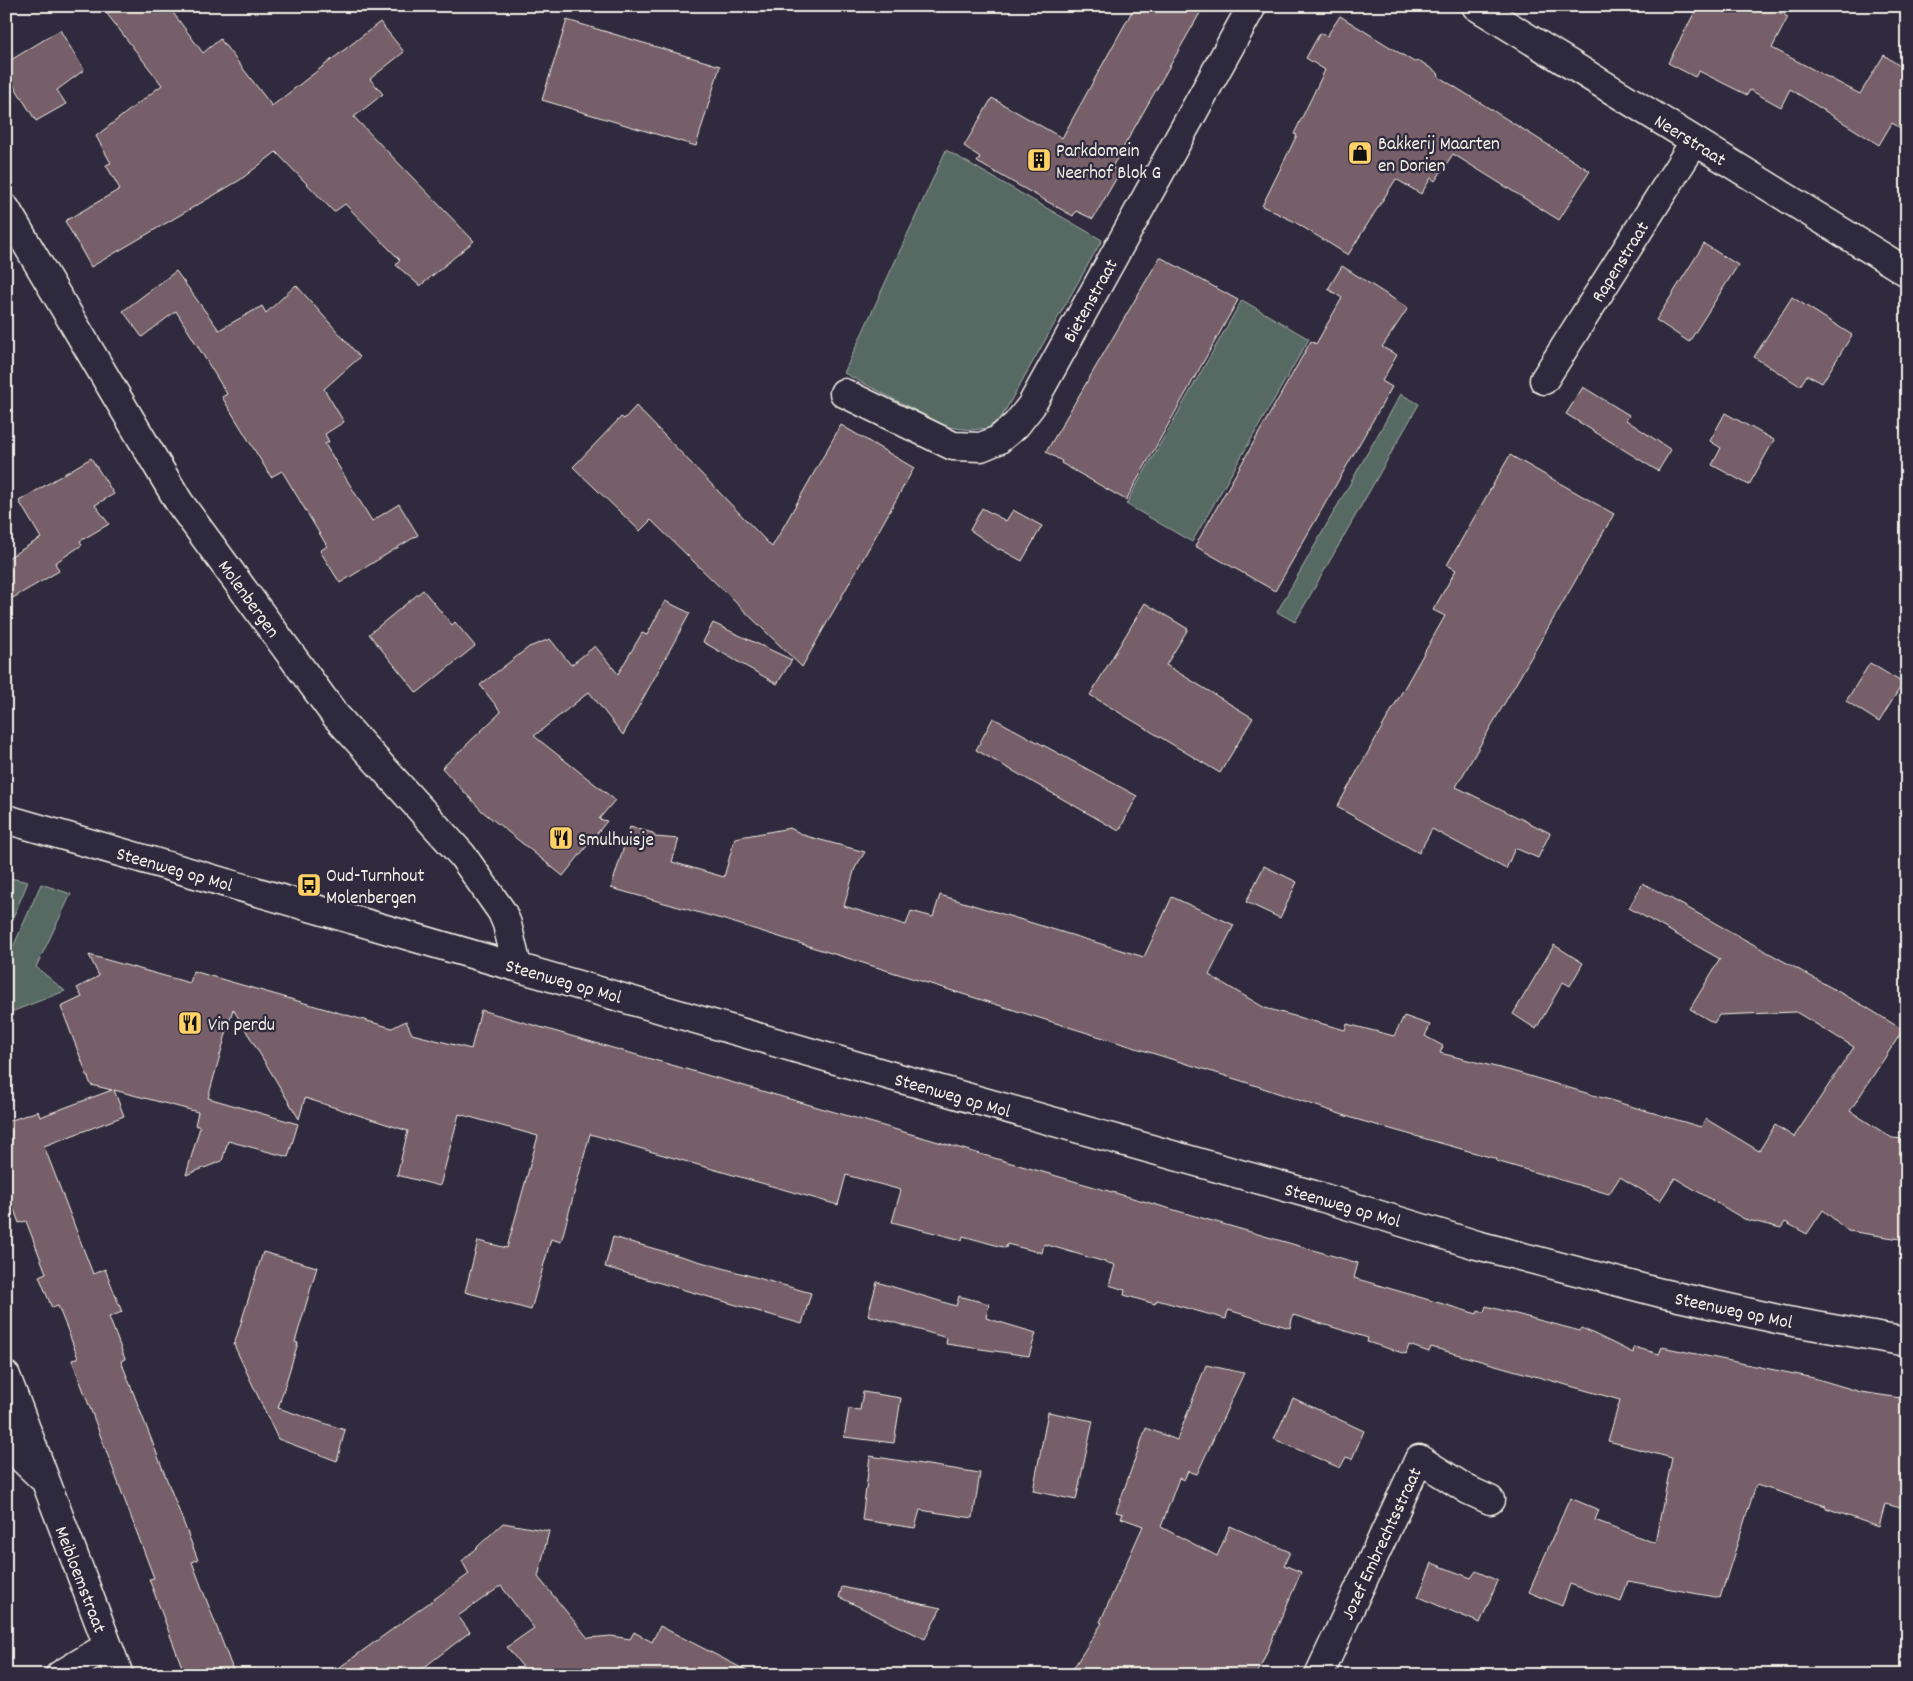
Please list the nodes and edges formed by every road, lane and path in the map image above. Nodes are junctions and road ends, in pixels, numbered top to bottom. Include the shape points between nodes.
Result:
1 (1252, 6) edge
2 (1476, 6) edge
3 (1695, 141) junction
4 (6, 209) edge
5 (1907, 272) edge
6 (1544, 380) dead end
7 (844, 393) dead end
8 (6, 819) edge
9 (517, 966) junction
10 (1907, 1342) edge
11 (6, 1376) edge
12 (6, 1442) edge
13 (46, 1482) junction
14 (1490, 1500) dead end
15 (108, 1646) junction
16 (60, 1675) edge
17 (119, 1675) edge
18 (1319, 1675) edge

1 - 7 street, Bietenstraat via 1031,406 1016,425 998,440 981,447 953,446
2 - 3 street, Neerstraat
3 - 5 street, Neerstraat
3 - 6 street, Rapenstraat
4 - 9 street, Molenbergen via 179,502 335,715 462,855 502,912
8 - 9 street, Steenweg op Mol
9 - 10 street, Steenweg op Mol via 1487,1247 1661,1294
11 - 13 street, Meibloemstraat
12 - 13 street, Meibloemstraat
13 - 15 street, Meibloemstraat
14 - 18 street, Jozef Embrechtsstraat via 1419,1459
15 - 16 street
15 - 17 street, Meibloemstraat

